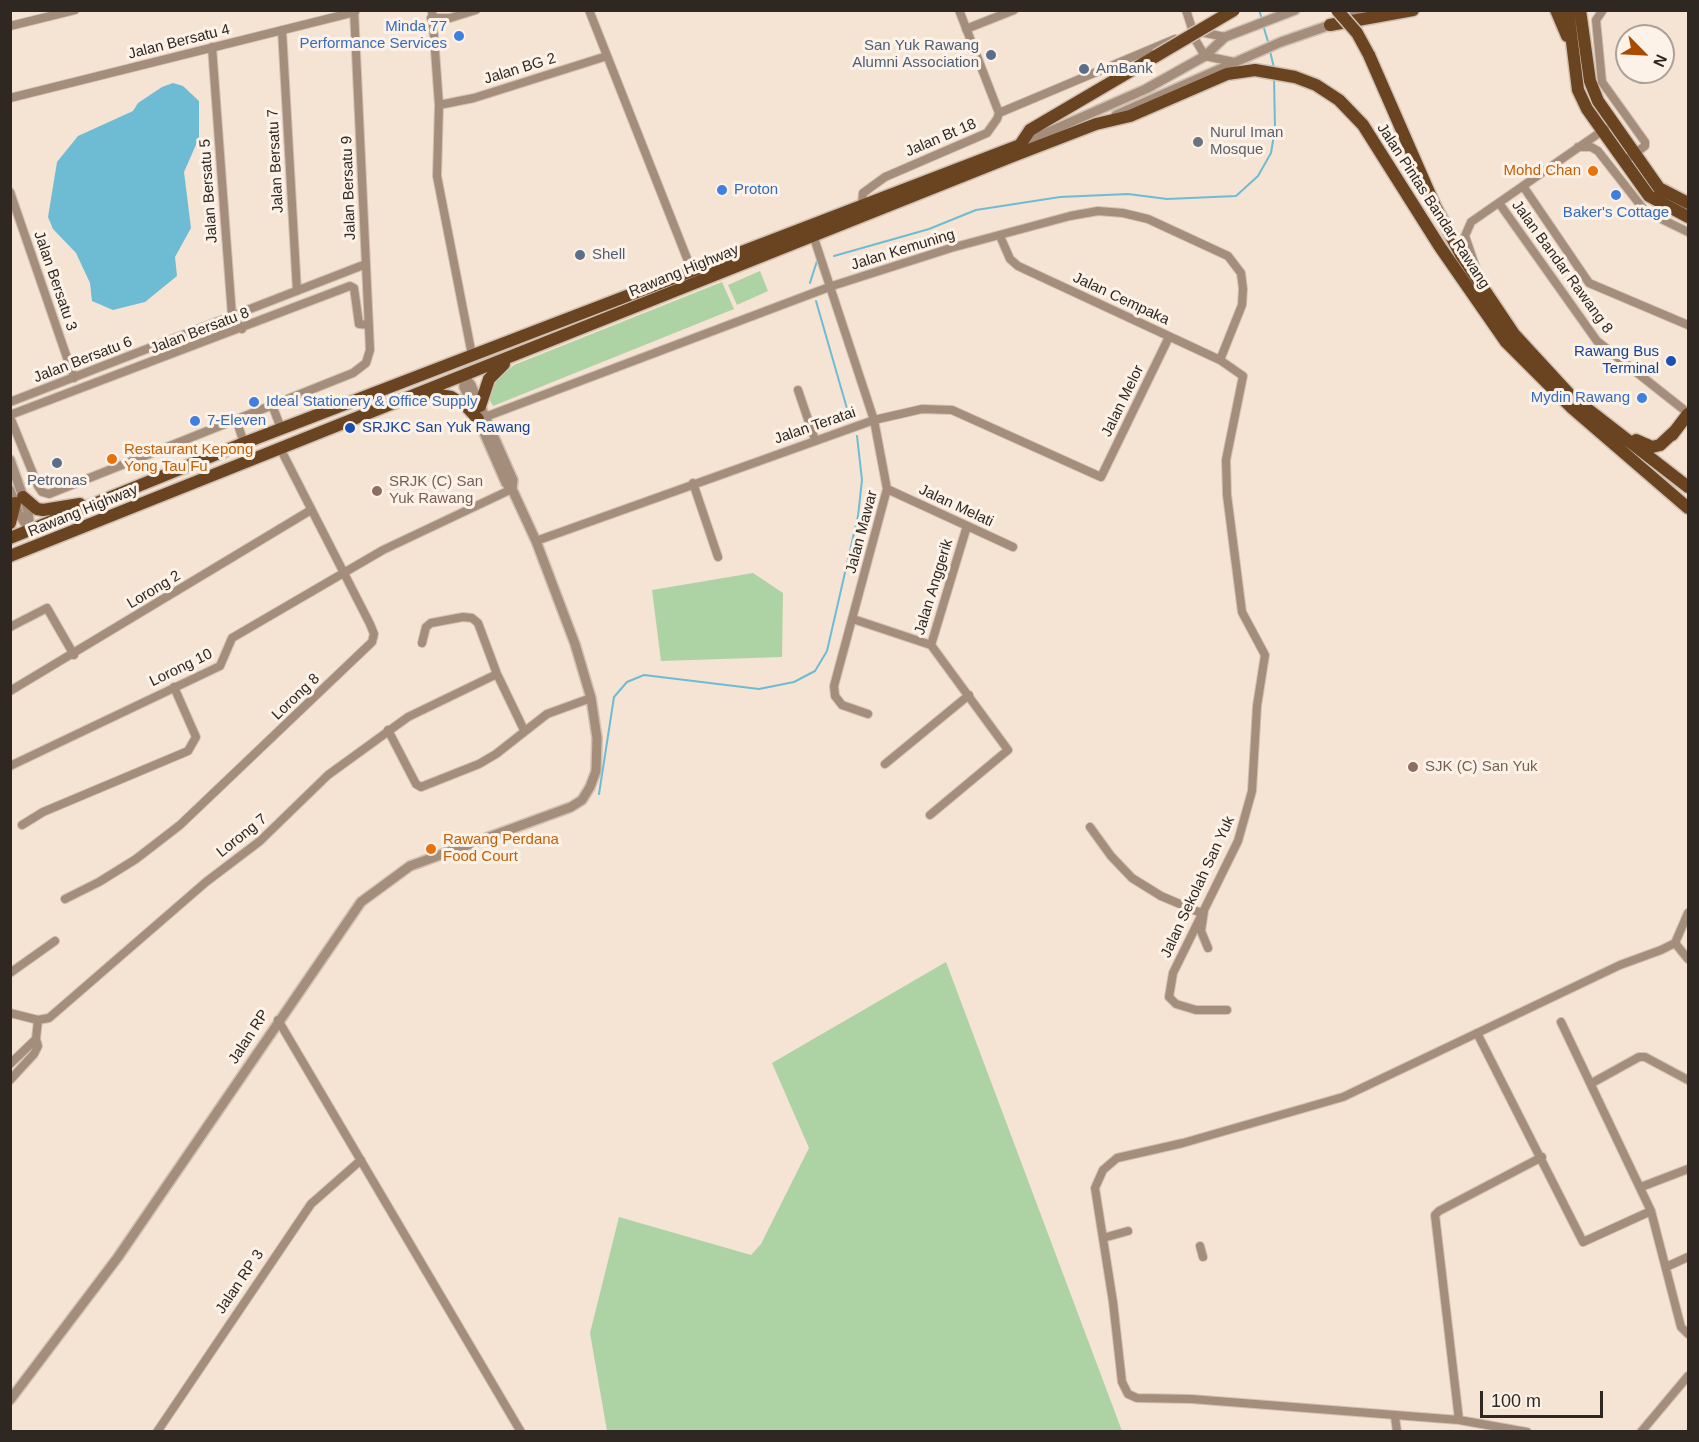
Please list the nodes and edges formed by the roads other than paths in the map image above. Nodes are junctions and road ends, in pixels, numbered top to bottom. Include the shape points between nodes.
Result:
1 (75, 10) edge
2 (476, 10) edge
3 (589, 10) edge
4 (959, 10) edge
5 (1014, 10) edge
6 (1186, 10) edge
7 (1234, 10) edge
8 (1295, 10) edge
9 (1337, 10) edge
10 (1369, 10) edge
11 (1413, 10) edge
12 (1556, 10) edge
13 (1568, 10) edge
14 (1582, 10) edge
15 (1603, 10) edge
16 (355, 11) edge
17 (431, 14) edge
18 (1329, 25) junction
19 (10, 26) edge
20 (966, 29) junction
21 (282, 30) junction
22 (1194, 31) junction
23 (1225, 38) junction
24 (212, 47) junction
25 (1574, 54) junction
26 (607, 56) junction
27 (1205, 56) junction
28 (1235, 62) junction
29 (10, 98) edge
30 (440, 105) junction
31 (999, 113) junction
32 (1614, 123) junction
33 (1096, 124) junction
34 (1602, 130) junction
35 (1020, 145) junction
36 (1578, 147) junction
37 (1635, 153) junction
38 (1624, 161) junction
39 (1523, 186) junction
40 (10, 192) edge
41 (1498, 203) junction
42 (1689, 203) edge
43 (862, 205) junction
44 (1689, 217) edge
45 (1689, 232) edge
46 (813, 235) junction
47 (1000, 236) junction
48 (366, 264) junction
49 (692, 271) junction
50 (832, 286) junction
51 (297, 291) junction
52 (1488, 298) junction
53 (232, 316) junction
54 (369, 325) junction
55 (1689, 325) edge
56 (242, 329) junction
57 (1169, 337) junction
58 (486, 350) junction
59 (472, 355) junction
60 (512, 358) junction
61 (1220, 360) junction
62 (444, 366) junction
63 (464, 376) junction
64 (1243, 376) joint
65 (74, 378) junction
66 (1562, 387) junction
67 (798, 390) dead end
68 (421, 392) junction
69 (10, 402) edge
70 (272, 405) junction
71 (1689, 413) edge
72 (481, 414) junction
73 (10, 416) edge
74 (236, 419) junction
75 (873, 420) junction
76 (281, 429) junction
77 (1675, 431) junction
78 (815, 440) junction
79 (244, 443) junction
80 (280, 448) junction
81 (10, 460) edge
82 (1655, 460) junction
83 (1101, 477) joint
84 (693, 483) junction
85 (1689, 487) edge
86 (1666, 488) junction
87 (512, 489) junction
88 (887, 489) junction
89 (10, 490) edge
90 (103, 499) junction
91 (19, 500) junction
92 (1689, 508) edge
93 (311, 510) junction
94 (10, 523) edge
95 (967, 526) junction
96 (30, 531) junction
97 (62, 536) junction
98 (10, 538) edge
99 (536, 541) junction
100 (1012, 547) dead end
101 (11, 556) edge
102 (718, 557) dead end
103 (344, 572) junction
104 (853, 619) junction
105 (10, 627) edge
106 (422, 643) dead end
107 (931, 645) junction
108 (74, 655) junction
109 (497, 674) junction
110 (174, 687) junction
111 (10, 691) edge
112 (969, 695) junction
113 (591, 698) junction
114 (868, 714) dead end
115 (388, 730) junction
116 (524, 730) junction
117 (885, 764) dead end
118 (10, 766) edge
119 (930, 814) dead end
120 (22, 825) dead end
121 (1090, 826) dead end
122 (65, 899) dead end
123 (1202, 910) junction
124 (1689, 913) edge
125 (56, 941) dead end
126 (1675, 943) junction
127 (1208, 948) dead end
128 (1689, 959) edge
129 (10, 973) edge
130 (1227, 1010) dead end
131 (10, 1013) edge
132 (38, 1020) junction
133 (279, 1020) junction
134 (1561, 1022) dead end
135 (1478, 1033) junction
136 (36, 1038) junction
137 (10, 1064) edge
138 (10, 1080) edge
139 (1689, 1080) edge
140 (1592, 1083) junction
141 (1542, 1157) junction
142 (361, 1160) junction
143 (1689, 1169) edge
144 (1641, 1187) junction
145 (1651, 1211) junction
146 (1128, 1232) dead end
147 (1103, 1238) junction
148 (1200, 1246) dead end
149 (1203, 1257) dead end
150 (1689, 1257) edge
151 (1666, 1267) junction
152 (1689, 1334) edge
153 (1689, 1376) edge
154 (10, 1400) edge
155 (1395, 1417) junction
156 (1459, 1420) junction
157 (157, 1431) edge
158 (520, 1431) edge
159 (1397, 1431) edge
160 (1527, 1431) edge
161 (1641, 1431) edge

1 - 19 street
2 - 17 street via 450,18
3 - 26 street
4 - 20 street
5 - 20 street
6 - 22 street
7 - 35 main road, bridge via 1030,130
8 - 23 street, Rawang Highway
9 - 52 main road, Jalan Pintas Bandar Rawang, bridge via 1369,55 1435,206
10 - 18 street, Rawang Highway
11 - 18 main road
12 - 25 main road
13 - 25 main road
14 - 32 main road via 1593,92
15 - 37 street via 1596,20 1602,82 1645,142
16 - 21 street, Jalan Bersatu 4
16 - 48 street, Jalan Bersatu 9
17 - 30 street
18 - 28 street, Rawang Highway
20 - 31 street
21 - 24 street, Jalan Bersatu 4
21 - 51 street, Jalan Bersatu 7
22 - 23 street
22 - 27 street
22 - 31 street
23 - 27 street, Rawang Highway
24 - 29 street, Jalan Bersatu 4
24 - 53 street, Jalan Bersatu 5
25 - 34 main road via 1582,100
26 - 30 street, Jalan BG 2
26 - 49 street
27 - 28 street
27 - 35 street, Rawang Highway via 1146,89
28 - 33 street, Rawang Highway
30 - 59 street via 437,176
31 - 43 street, Jalan Bt 18 via 987,133 885,177 863,193
32 - 34 street
32 - 37 main road
33 - 46 main road, Rawang Highway
33 - 86 main road, Jalan Pintas Bandar Rawang via 1130,116 1227,74 1256,70 1316,85 1339,100 1363,125 1486,316 1529,368
34 - 36 street
34 - 38 main road
35 - 43 main road, Rawang Highway
36 - 39 street
36 - 45 street via 1598,151 1645,211
37 - 38 street
37 - 42 main road via 1659,188
38 - 44 main road via 1653,200
39 - 41 street
39 - 55 street via 1589,283
40 - 65 street, Jalan Bersatu 3
41 - 52 street via 1471,222 1465,236
41 - 71 street, Jalan Bandar Rawang 8 via 1597,340
43 - 49 main road, Rawang Highway
46 - 50 street, Jalan Mawar
46 - 60 main road, Rawang Highway
47 - 50 street, Jalan Kemuning
47 - 57 street, Jalan Cempaka via 1010,259 1018,266
47 - 61 street, Jalan Kemuning via 1070,216 1098,211 1123,213 1148,219 1228,255 1240,273 1242,305
48 - 51 street, Jalan Bersatu 6
48 - 54 street, Jalan Bersatu 9
49 - 58 main road, Rawang Highway
50 - 72 street, Jalan Kemuning
50 - 75 street, Jalan Mawar
51 - 53 street, Jalan Bersatu 6
52 - 66 main road, Jalan Pintas Bandar Rawang via 1528,353
53 - 56 street
53 - 65 street, Jalan Bersatu 6
54 - 56 street, Jalan Bersatu 8 via 359,324 354,288 350,286
54 - 70 street, Jalan Bersatu 9 via 366,363 353,373
56 - 73 street, Jalan Bersatu 8
57 - 61 street, Jalan Cempaka
57 - 83 street, Jalan Melor
58 - 59 main road, Rawang Highway
58 - 63 main road
59 - 62 main road, Rawang Highway
60 - 63 main road, Rawang Highway
60 - 72 main road via 489,379
61 - 64 street, Jalan Cempaka
62 - 63 main road via 459,368
62 - 76 main road, Rawang Highway
63 - 68 main road, Rawang Highway
63 - 72 street
64 - 123 street, Jalan Sekolah San Yuk via 1226,460 1227,495 1242,612 1265,655 1250,800 1238,841
65 - 69 street, Jalan Bersatu 6
66 - 77 main road via 1647,446 1660,445
66 - 82 main road, Jalan Pintas Bandar Rawang
67 - 78 street
68 - 72 main road via 451,397
68 - 80 main road, Rawang Highway
70 - 74 street
70 - 76 street
71 - 77 main road
72 - 87 street via 506,483
73 - 74 street via 38,486 49,494
74 - 79 street
75 - 78 street, Jalan Teratai
75 - 83 street, Jalan Teratai via 922,409 952,410
75 - 88 street, Jalan Mawar
76 - 79 main road, Rawang Highway
77 - 82 main road
78 - 84 street, Jalan Teratai
79 - 90 main road, Rawang Highway
80 - 93 street, Lorong 8
80 - 97 main road, Rawang Highway
81 - 91 street
82 - 85 main road, Jalan Pintas Bandar Rawang
82 - 86 main road via 1654,468
84 - 99 street, Jalan Teratai
84 - 102 street
86 - 92 main road, Jalan Pintas Bandar Rawang
87 - 99 street
87 - 103 street, Lorong 10
88 - 95 street, Jalan Melati
88 - 104 street, Jalan Mawar
89 - 91 street
90 - 91 main road via 43,510
90 - 96 main road, Rawang Highway
91 - 94 main road
91 - 96 street
93 - 103 street, Lorong 8
93 - 108 street, Lorong 2
95 - 100 street, Jalan Melati
95 - 107 street, Jalan Anggerik
96 - 97 main road
96 - 98 main road, Rawang Highway
96 - 101 main road via 24,544
97 - 101 main road, Rawang Highway
99 - 113 street
103 - 110 street, Lorong 10 via 232,638 220,666
103 - 122 street, Lorong 8 via 370,624 372,642 180,825 136,859
104 - 107 street, Jalan Anggerik
104 - 114 street, Jalan Mawar via 834,686 835,696 842,705
105 - 108 street via 47,608
106 - 109 street via 431,623 472,618 478,623
107 - 112 street
108 - 111 street, Lorong 2
109 - 115 street, Lorong 7
109 - 116 street
110 - 118 street, Lorong 10
110 - 120 street via 196,737 188,751 43,812
112 - 117 street
112 - 119 street via 1008,750
113 - 116 street via 547,714
113 - 133 street, Jalan RP via 597,755 590,787 582,800 410,866 375,889 349,916
115 - 116 street via 421,787 496,754
115 - 132 street, Lorong 7 via 328,775 260,841 206,882 57,1012
121 - 123 street via 1132,878 1161,896
123 - 127 street via 1201,931
123 - 130 street, Jalan Sekolah San Yuk via 1173,973 1169,997 1176,1004 1196,1010
124 - 126 street
125 - 129 street
126 - 128 street
126 - 135 street
131 - 132 street
132 - 136 street
133 - 142 street
133 - 154 street, Jalan RP via 118,1257
134 - 140 street
135 - 141 street
135 - 147 street via 1343,1097 1117,1158 1103,1170 1095,1188
136 - 137 street
136 - 138 street via 34,1054
139 - 140 street via 1639,1057
140 - 144 street
141 - 145 street via 1584,1242
141 - 156 street via 1435,1215
142 - 157 street, Jalan RP 3 via 311,1204
142 - 158 street
143 - 144 street
144 - 145 street
145 - 151 street
146 - 147 street
147 - 155 street via 1122,1382 1128,1394 1137,1398
148 - 149 street
150 - 151 street
151 - 152 street via 1681,1327
153 - 161 street
155 - 156 street
155 - 159 street
156 - 160 street

